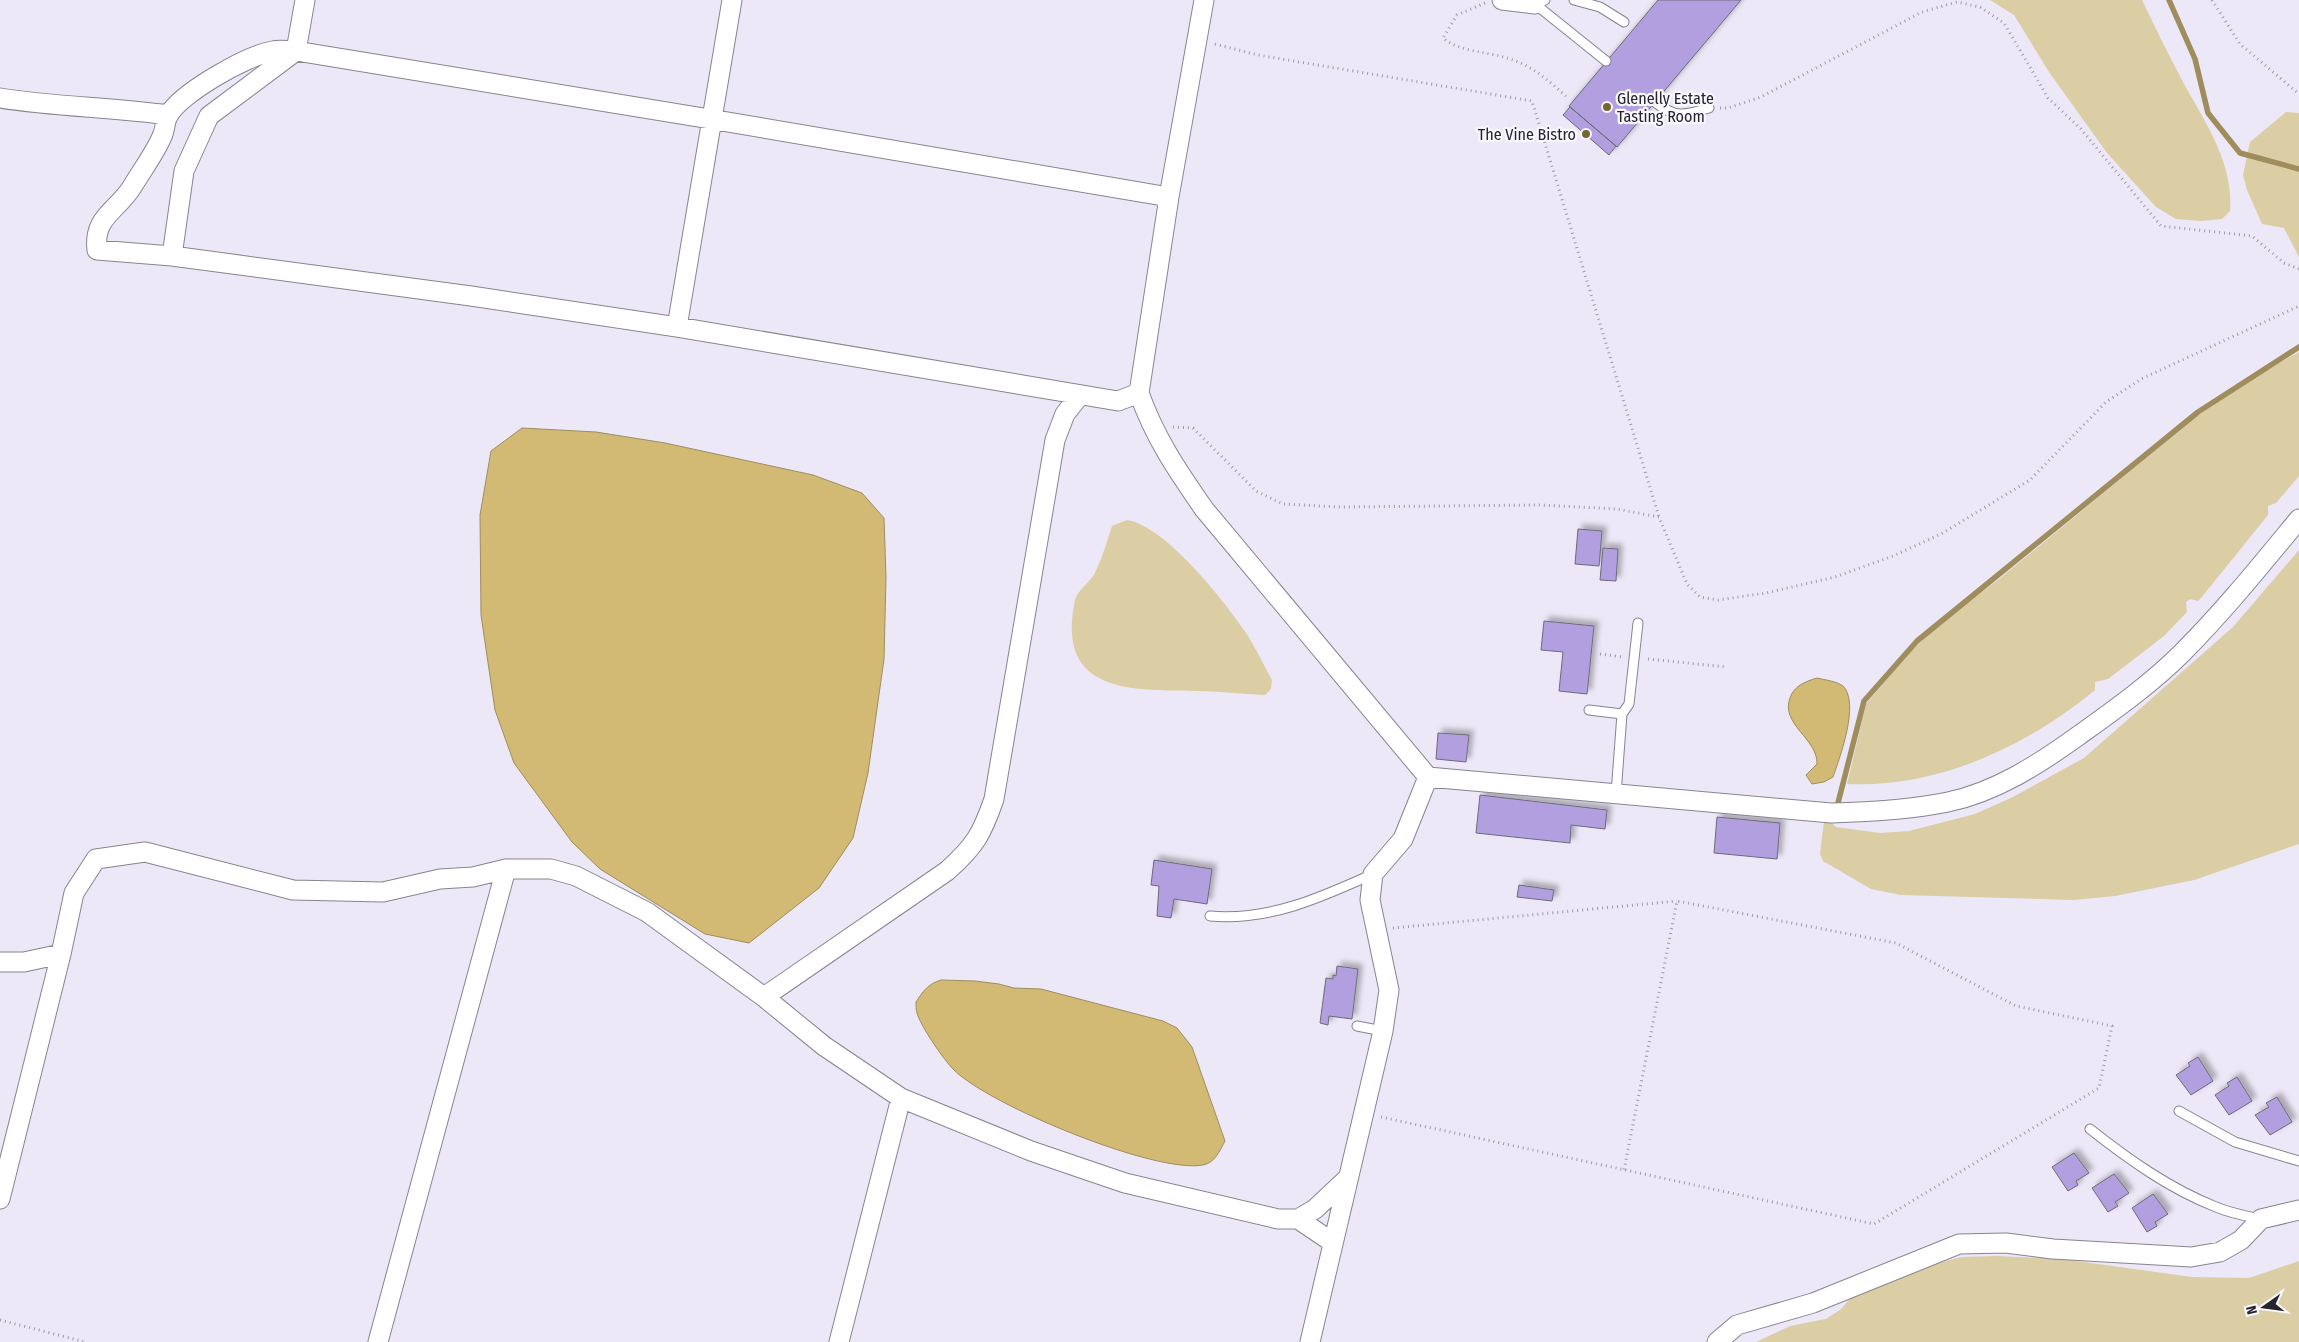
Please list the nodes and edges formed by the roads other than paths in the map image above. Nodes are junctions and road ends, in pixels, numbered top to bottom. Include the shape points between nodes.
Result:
1 (305, 0) edge
2 (732, 0) edge
3 (1204, 0) edge
4 (1574, 0) edge
5 (1493, 2) edge
6 (1540, 2) edge
7 (1624, 22) dead end
8 (296, 52) junction
9 (1606, 61) dead end
10 (0, 98) edge
11 (1655, 102) dead end
12 (1709, 108) road end
13 (168, 115) junction
14 (710, 119) junction
15 (1169, 197) junction
16 (172, 256) junction
17 (676, 327) junction
18 (1139, 393) junction
19 (1080, 395) junction
20 (2299, 519) edge
21 (1638, 623) dead end
22 (1589, 710) dead end
23 (1622, 714) junction
24 (1428, 777) junction
25 (1616, 794) junction
26 (506, 869) junction
27 (1373, 874) junction
28 (1210, 916) dead end
29 (61, 954) junction
30 (0, 962) edge
31 (764, 998) junction
32 (1356, 1026) dead end
33 (1383, 1031) junction
34 (901, 1098) junction
35 (2179, 1111) dead end
36 (2090, 1129) dead end
37 (2299, 1162) edge
38 (1348, 1178) junction
39 (0, 1198) edge
40 (2299, 1210) edge
41 (1298, 1219) junction
42 (2261, 1220) junction
43 (1332, 1242) junction
44 (378, 1342) edge
45 (839, 1342) edge
46 (1310, 1342) edge
47 (1718, 1342) edge

1 - 8 street
2 - 14 street
3 - 15 street
4 - 7 lane via 1600,7
5 - 6 street
6 - 9 lane
8 - 13 street via 274,50 248,59 198,89
8 - 14 street
8 - 16 street via 209,116 184,171
10 - 13 street
11 - 12 lane via 1665,110 1683,116
13 - 16 street via 162,135 130,189 95,236 97,250
14 - 15 street
14 - 17 street
15 - 18 street
16 - 17 street
17 - 19 street
18 - 19 street via 1118,401
18 - 24 street via 1150,425 1204,509
19 - 31 street via 1065,414 1055,440 994,799 984,828 972,848 947,871
20 - 25 street via 2240,592 2180,654 2122,705 2050,756 2004,782 1949,802 1888,811 1831,813
21 - 23 lane via 1629,704
22 - 23 lane
23 - 25 lane
24 - 25 street
24 - 27 street via 1403,839
26 - 29 street via 383,892 293,890 145,852 96,859 74,893
26 - 31 street via 552,869 576,876 647,912
26 - 44 street
27 - 28 lane via 1275,912 1235,918
27 - 33 street via 1370,900 1389,990
29 - 30 street via 24,962
29 - 39 street
31 - 34 street via 824,1046
32 - 33 lane
33 - 38 street
34 - 41 street via 1031,1151 1125,1183 1278,1219
34 - 45 street
35 - 37 lane via 2235,1142
36 - 42 lane via 2129,1159 2216,1208
38 - 41 street via 1316,1209
38 - 43 street
40 - 42 street
41 - 43 street
42 - 47 street via 2241,1240 2220,1252 2191,1256 2054,1249 2006,1243 1959,1244 1813,1303 1737,1325
43 - 46 street

